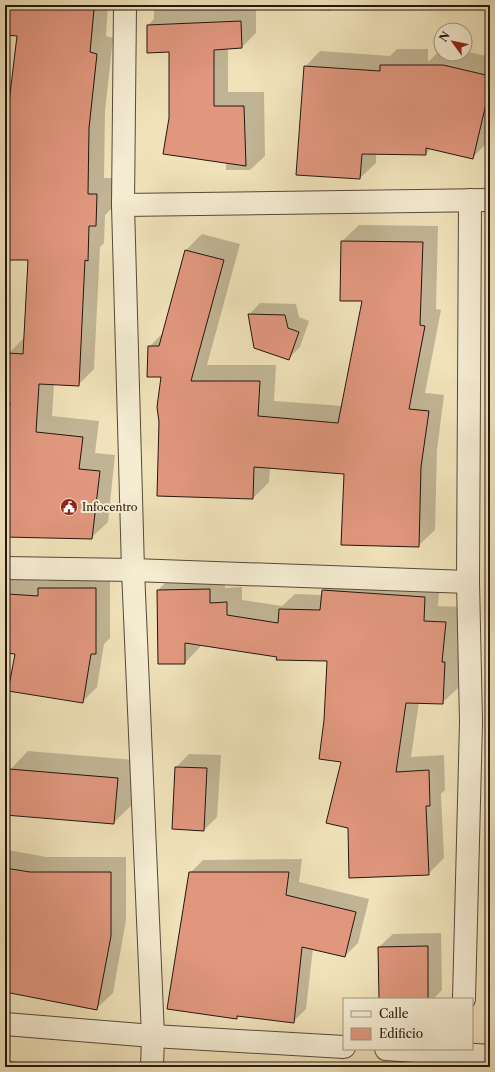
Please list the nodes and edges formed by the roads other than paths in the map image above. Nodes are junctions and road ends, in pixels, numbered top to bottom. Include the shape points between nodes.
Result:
1 (125, 5) edge
2 (480, 200) edge
3 (123, 205) junction
4 (5, 568) edge
5 (133, 570) junction
6 (468, 582) junction
7 (481, 723) edge
8 (464, 998) edge
9 (5, 1024) edge
10 (153, 1036) junction
11 (343, 1047) edge
12 (424, 1050) edge
13 (463, 1051) edge
14 (490, 1056) edge
15 (152, 1067) edge

1 - 3 street
2 - 3 street
2 - 6 street
3 - 5 street
4 - 5 street
5 - 6 street
5 - 10 street
6 - 7 street
7 - 8 street
9 - 10 street
10 - 11 street
10 - 15 street
12 - 13 street
13 - 14 street

